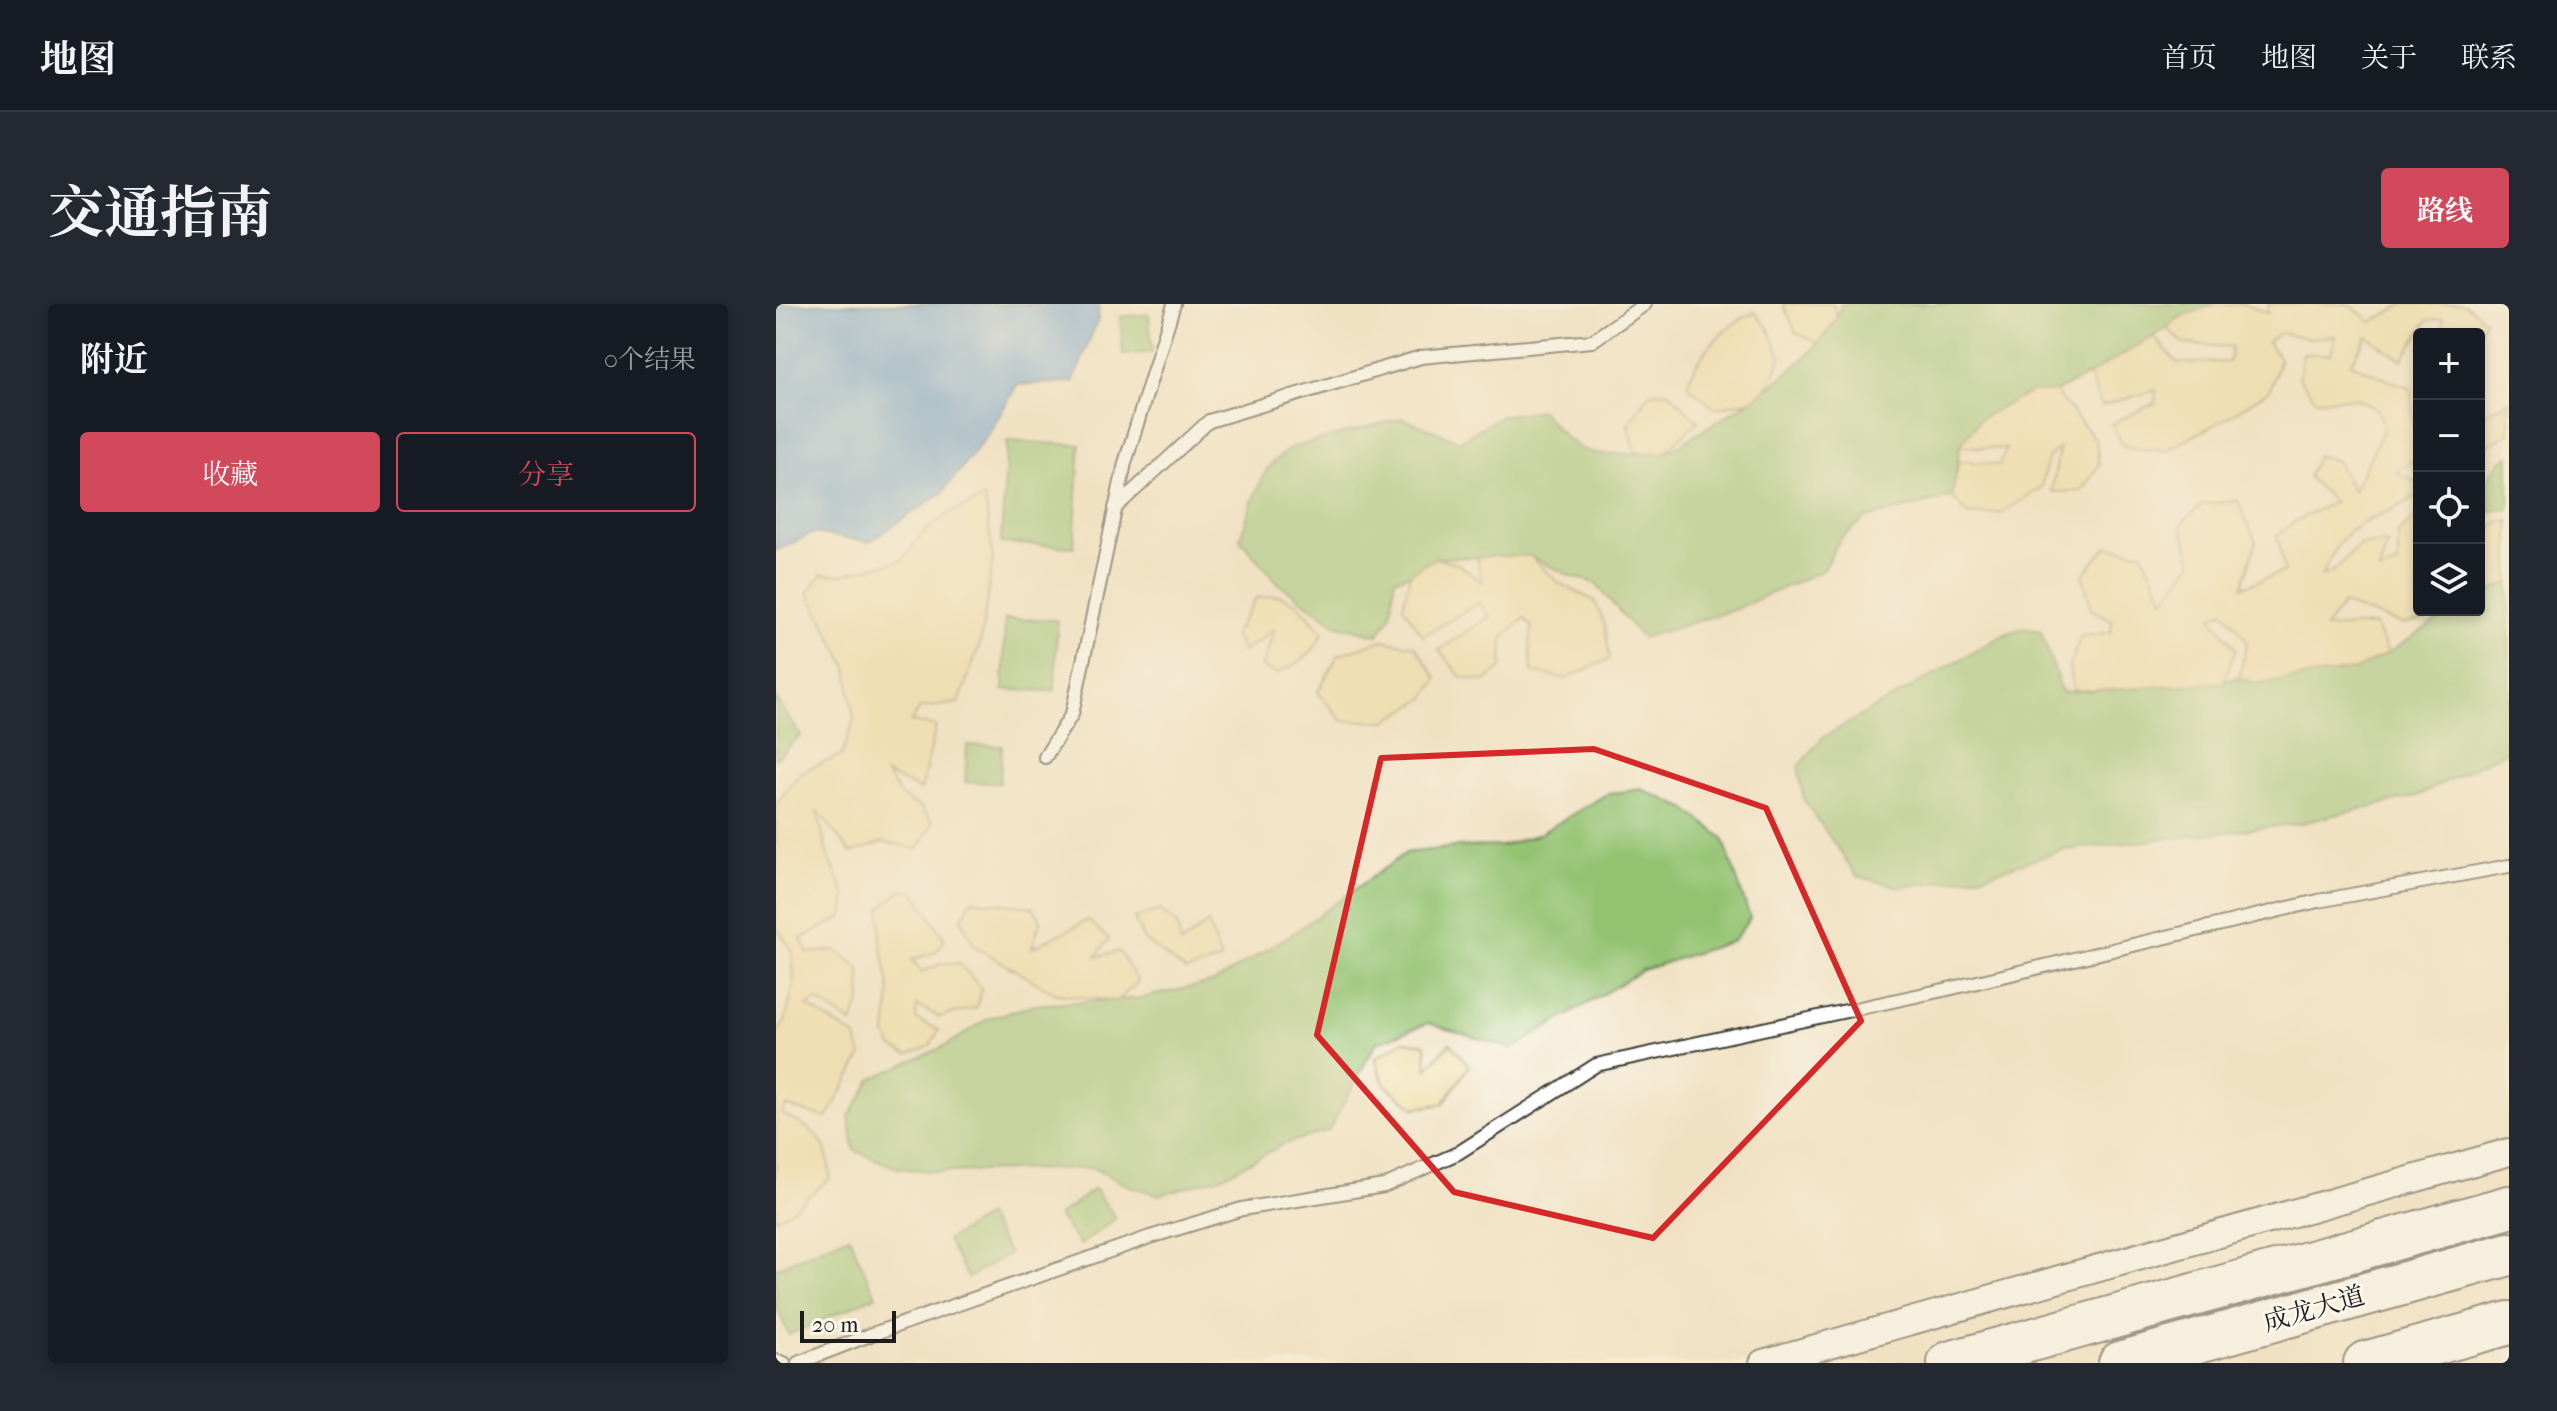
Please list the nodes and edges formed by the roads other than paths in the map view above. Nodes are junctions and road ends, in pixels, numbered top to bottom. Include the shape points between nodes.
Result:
1 (1174, 304) edge
2 (1645, 304) edge
3 (1115, 508) junction
4 (1045, 757) dead end
5 (2509, 866) edge
6 (2509, 1152) edge
7 (2509, 1207) edge
8 (2509, 1254) edge
9 (2509, 1323) edge
10 (776, 1361) edge
11 (784, 1363) edge
12 (798, 1363) edge
13 (1763, 1363) edge
14 (1949, 1363) edge
15 (2120, 1363) edge
16 (2365, 1363) edge

1 - 3 lane
2 - 3 lane via 1592,341 1421,357 1209,421
3 - 4 lane via 1072,714
5 - 12 lane via 2318,901 1596,1065 1458,1153 1384,1186 1242,1209
6 - 13 street
7 - 14 highway
8 - 15 highway, 成龙大道
9 - 16 highway
10 - 11 lane

